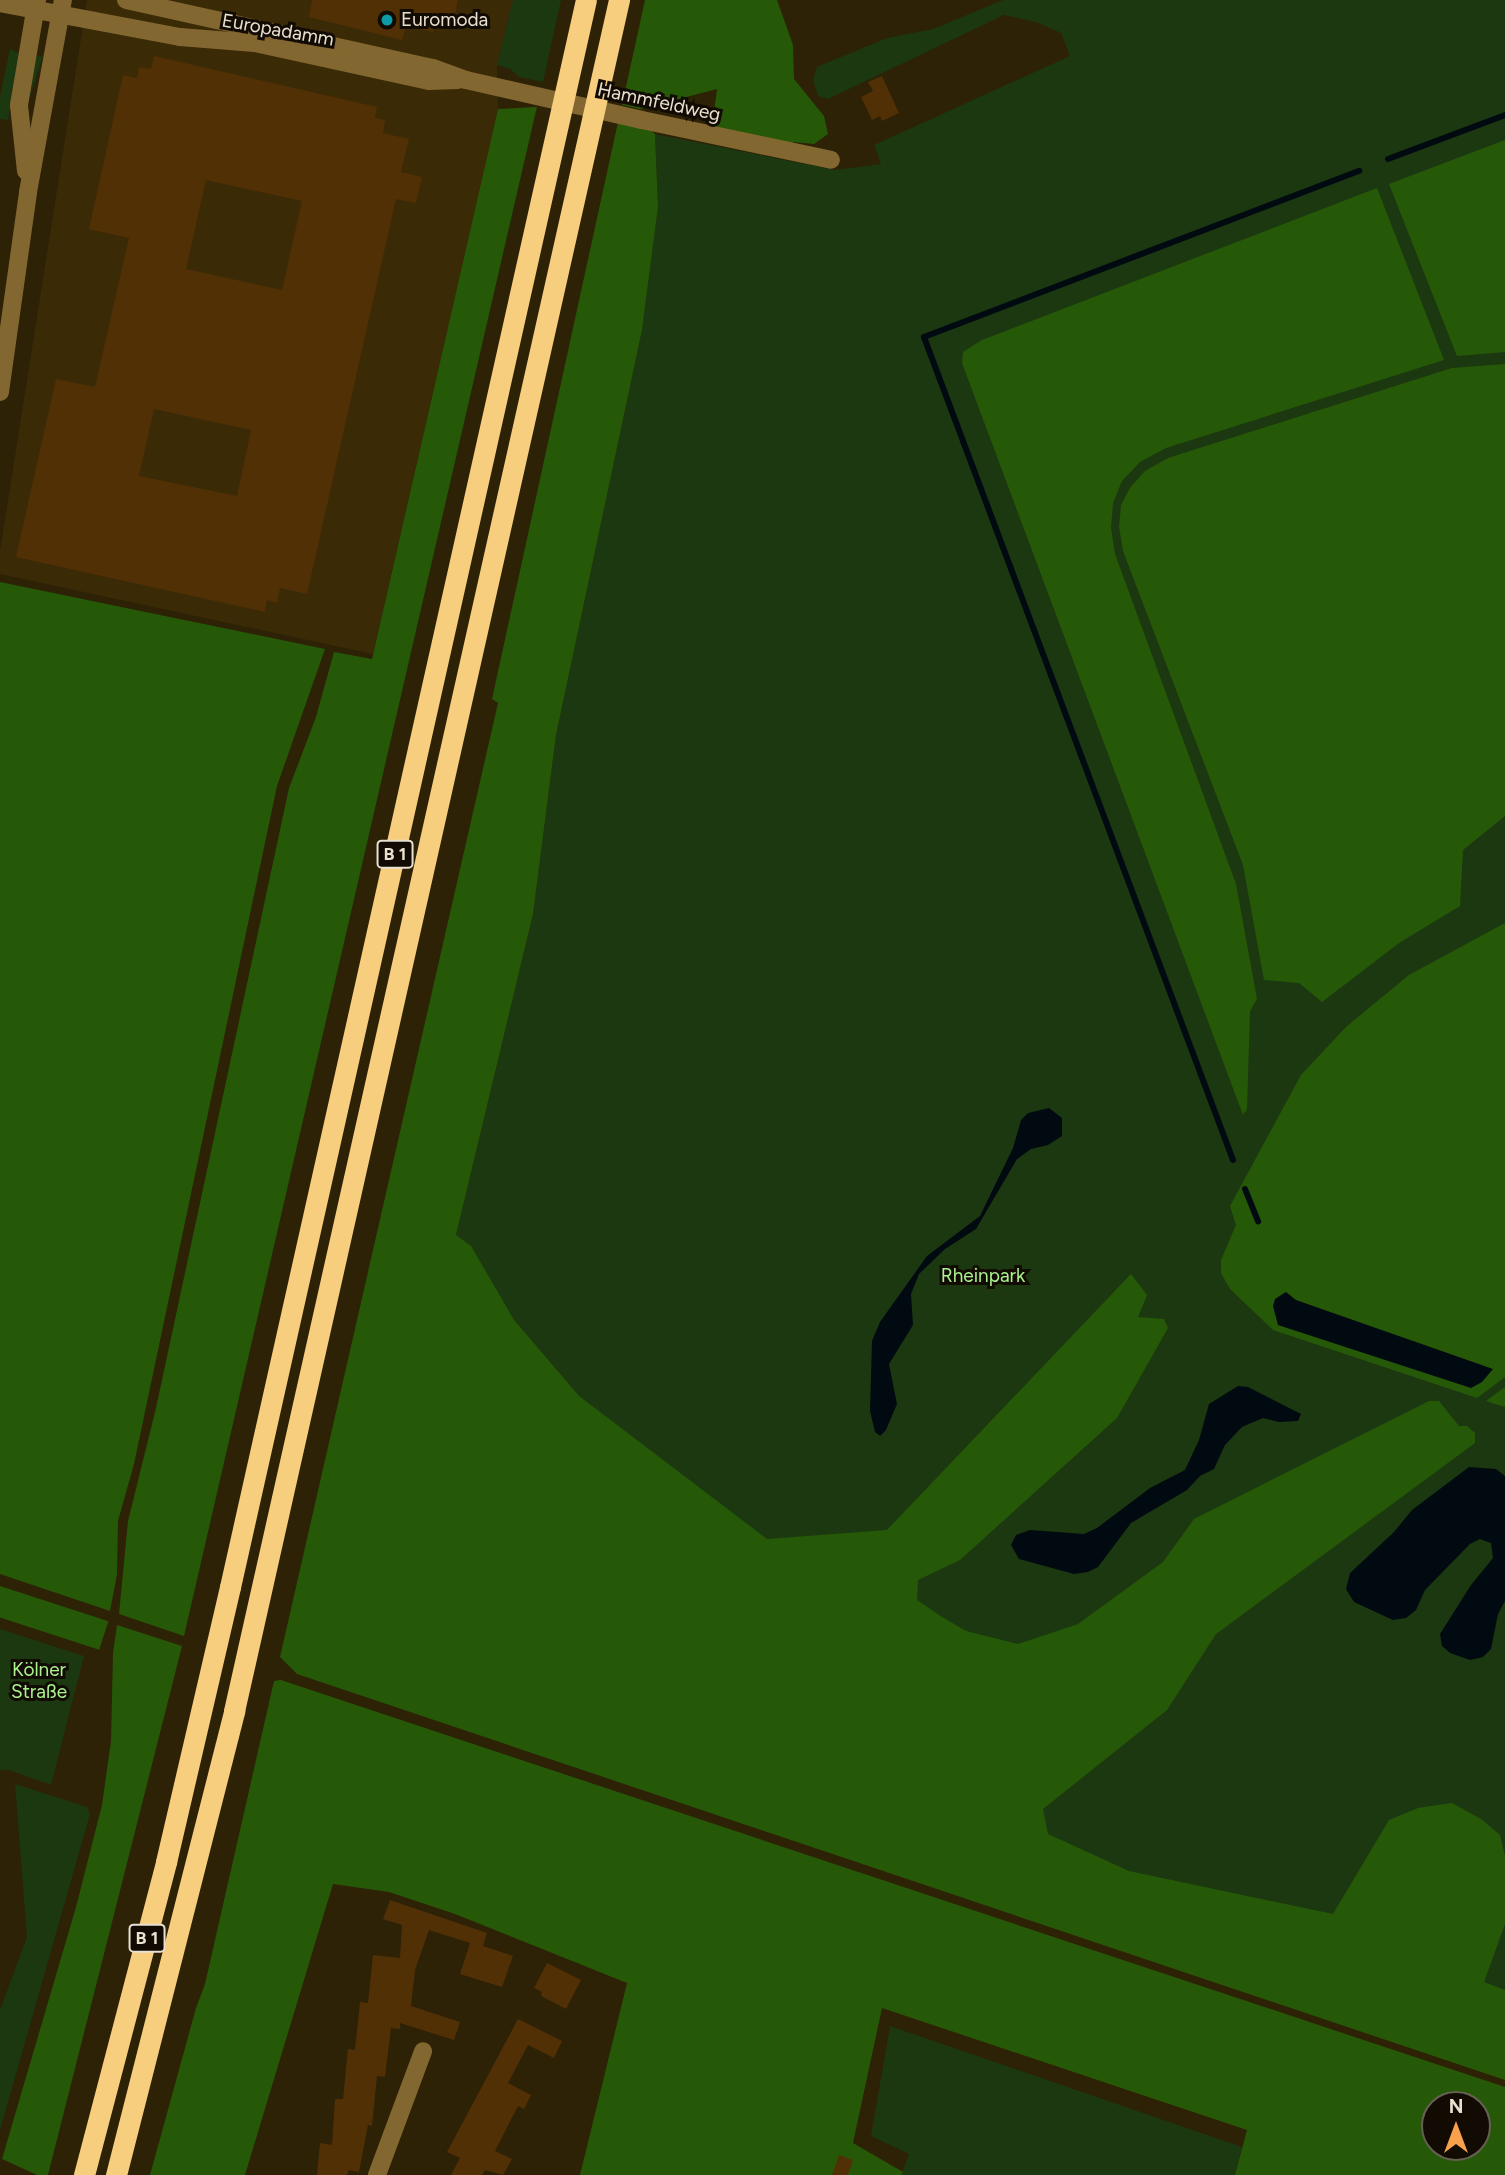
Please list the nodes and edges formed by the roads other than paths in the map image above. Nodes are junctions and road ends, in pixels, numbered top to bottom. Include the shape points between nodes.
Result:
1 (126, 0) edge
2 (586, 0) edge
3 (619, 0) edge
4 (0, 4) edge
5 (36, 4) edge
6 (62, 6) edge
7 (472, 81) junction
8 (831, 160) dead end
9 (28, 192) junction
10 (0, 392) edge
11 (423, 2051) dead end
12 (84, 2175) edge
13 (116, 2175) edge
14 (377, 2175) edge

1 - 7 street, Europadamm via 433,68
2 - 12 highway, B 1 via 230,1587 139,1969
3 - 13 highway, B 1 via 234,1711
4 - 5 street, Europadamm
5 - 6 street, Europadamm
5 - 9 street via 19,105
6 - 7 street, Europadamm via 180,37 255,43 429,81
6 - 9 street
7 - 8 street, Hammfeldweg
9 - 10 street
11 - 14 street

